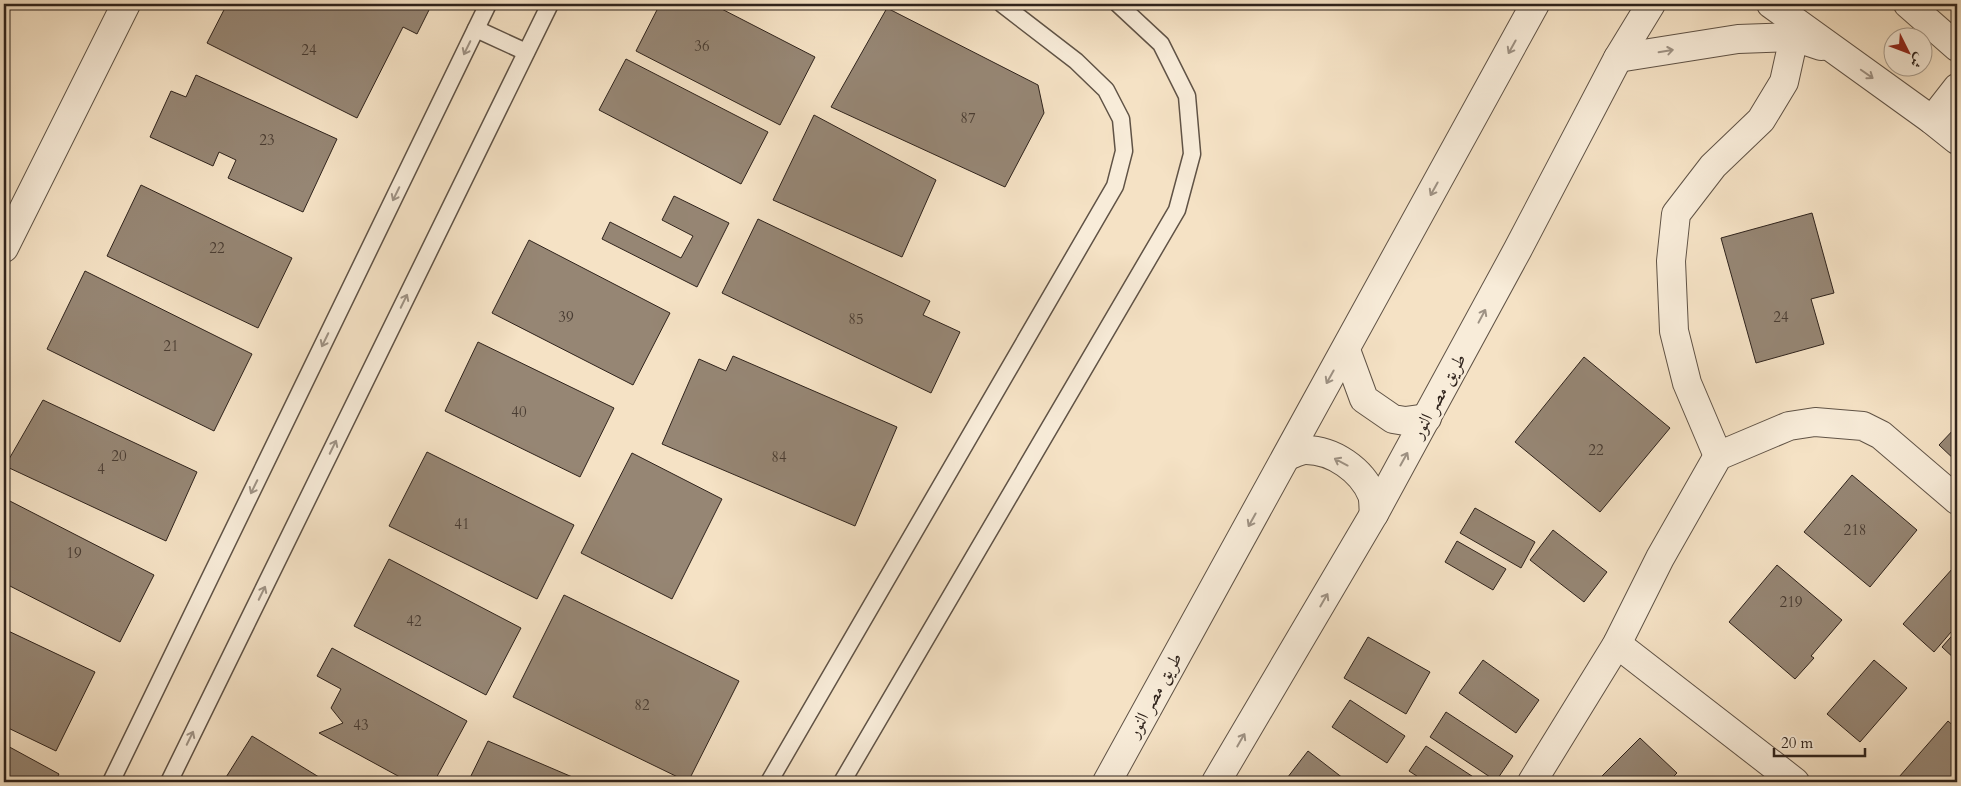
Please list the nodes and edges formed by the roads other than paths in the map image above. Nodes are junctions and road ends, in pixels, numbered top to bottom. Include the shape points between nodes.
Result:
1 (126, 4) edge
2 (488, 4) edge
3 (550, 4) edge
4 (1002, 4) edge
5 (1118, 4) edge
6 (1651, 4) edge
7 (1771, 4) edge
8 (1908, 4) edge
9 (1532, 8) edge
10 (476, 29) junction
11 (1794, 37) junction
12 (1957, 47) edge
13 (526, 52) junction
14 (1836, 52) junction
15 (1618, 58) junction
16 (1957, 88) edge
17 (1932, 120) junction
18 (1957, 140) edge
19 (4, 248) edge
20 (1346, 350) junction
21 (1427, 418) junction
22 (1287, 456) junction
23 (1718, 456) junction
24 (1957, 500) edge
25 (1374, 514) junction
26 (1617, 644) junction
27 (112, 782) edge
28 (169, 782) edge
29 (769, 782) edge
30 (842, 782) edge
31 (1107, 782) edge
32 (1216, 782) edge
33 (1532, 782) edge
34 (1795, 782) edge

1 - 19 street
2 - 10 lane
3 - 13 lane
4 - 29 lane via 1076,61 1106,90 1121,119 1124,151 1115,186
5 - 30 lane via 1161,44 1186,96 1192,154 1177,210
6 - 15 street, طريق مصر النور
7 - 14 street
8 - 12 street
9 -> 20 street, طريق مصر النور
10 - 13 lane
10 -> 27 lane
11 - 14 street
15 -> 11 street via 1738,40
11 - 23 street via 1784,82 1761,120 1713,166 1676,214 1671,261 1674,331 1687,383
28 -> 13 lane
14 -> 17 street
21 -> 15 street, طريق مصر النور
16 - 17 street
17 - 18 street
20 - 21 street via 1364,399 1393,419
20 -> 22 street, طريق مصر النور
25 -> 21 street, طريق مصر النور
25 -> 22 street via 1366,482 1355,470 1322,453 1305,450
22 -> 31 street, طريق مصر النور
23 - 24 street via 1789,426 1814,422 1863,426 1881,435
23 - 26 street via 1660,558
32 -> 25 street, طريق مصر النور
26 - 33 street
26 - 34 street

